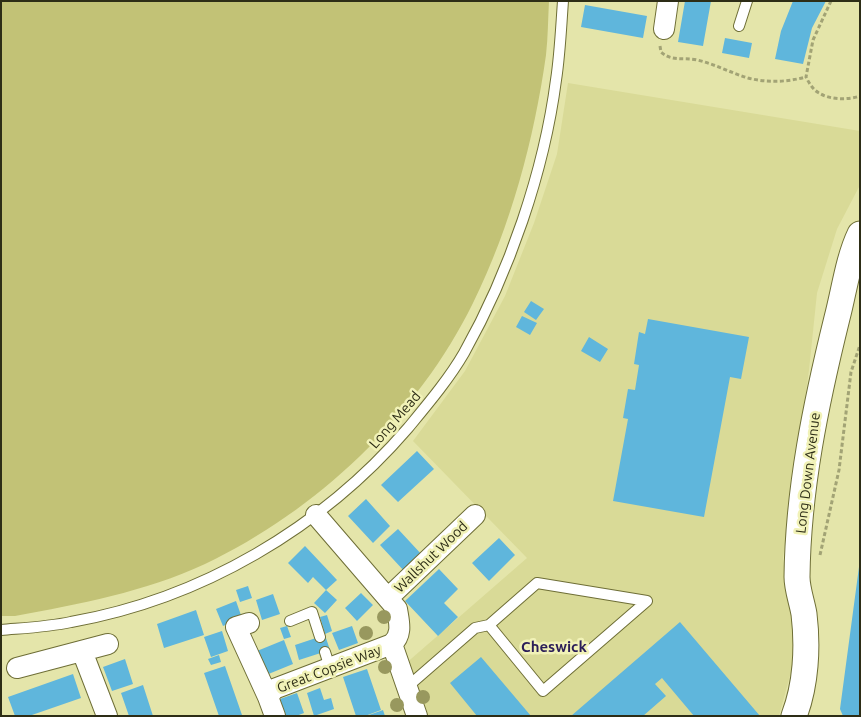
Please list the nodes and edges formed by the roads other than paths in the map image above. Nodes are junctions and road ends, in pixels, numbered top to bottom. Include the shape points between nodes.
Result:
1 (563, 1) edge
2 (668, 1) edge
3 (747, 1) edge
4 (739, 26) dead end
5 (664, 29) road end
6 (860, 234) edge
7 (854, 275) edge
8 (316, 515) junction
9 (475, 515) dead end
10 (388, 598) junction
11 (290, 621) dead end
12 (249, 623) dead end
13 (489, 626) junction
14 (1, 630) edge
15 (320, 636) dead end
16 (108, 644) dead end
17 (392, 644) junction
18 (82, 651) junction
19 (17, 668) dead end
20 (406, 688) junction
21 (268, 697) junction
22 (107, 716) edge
23 (275, 716) edge
24 (417, 716) edge
25 (794, 716) edge

1 - 8 lane, Long Mead via 556,82 546,134 517,236 463,355 395,443 363,476
2 - 5 street
3 - 4 lane
6 - 7 street, Long Down Avenue
7 - 25 street, Long Down Avenue via 824,371 808,448 797,580 804,616 806,659
8 - 10 street, Wallshut Wood
8 - 14 lane, Long Mead via 250,557 166,597 71,622
9 - 10 street, Wallshut Wood
10 - 17 street, Wallshut Wood via 397,609 400,626 398,639
11 - 15 lane via 312,612
12 - 21 street, Great Copsie Way via 236,627
13 - 13 lane via 537,583 647,601 543,691
13 - 20 lane via 476,628
16 - 18 street
17 - 20 street
17 - 21 street, Great Copsie Way via 327,660 274,689
18 - 19 street
18 - 22 street
20 - 24 street
21 - 23 street, Great Copsie Way

